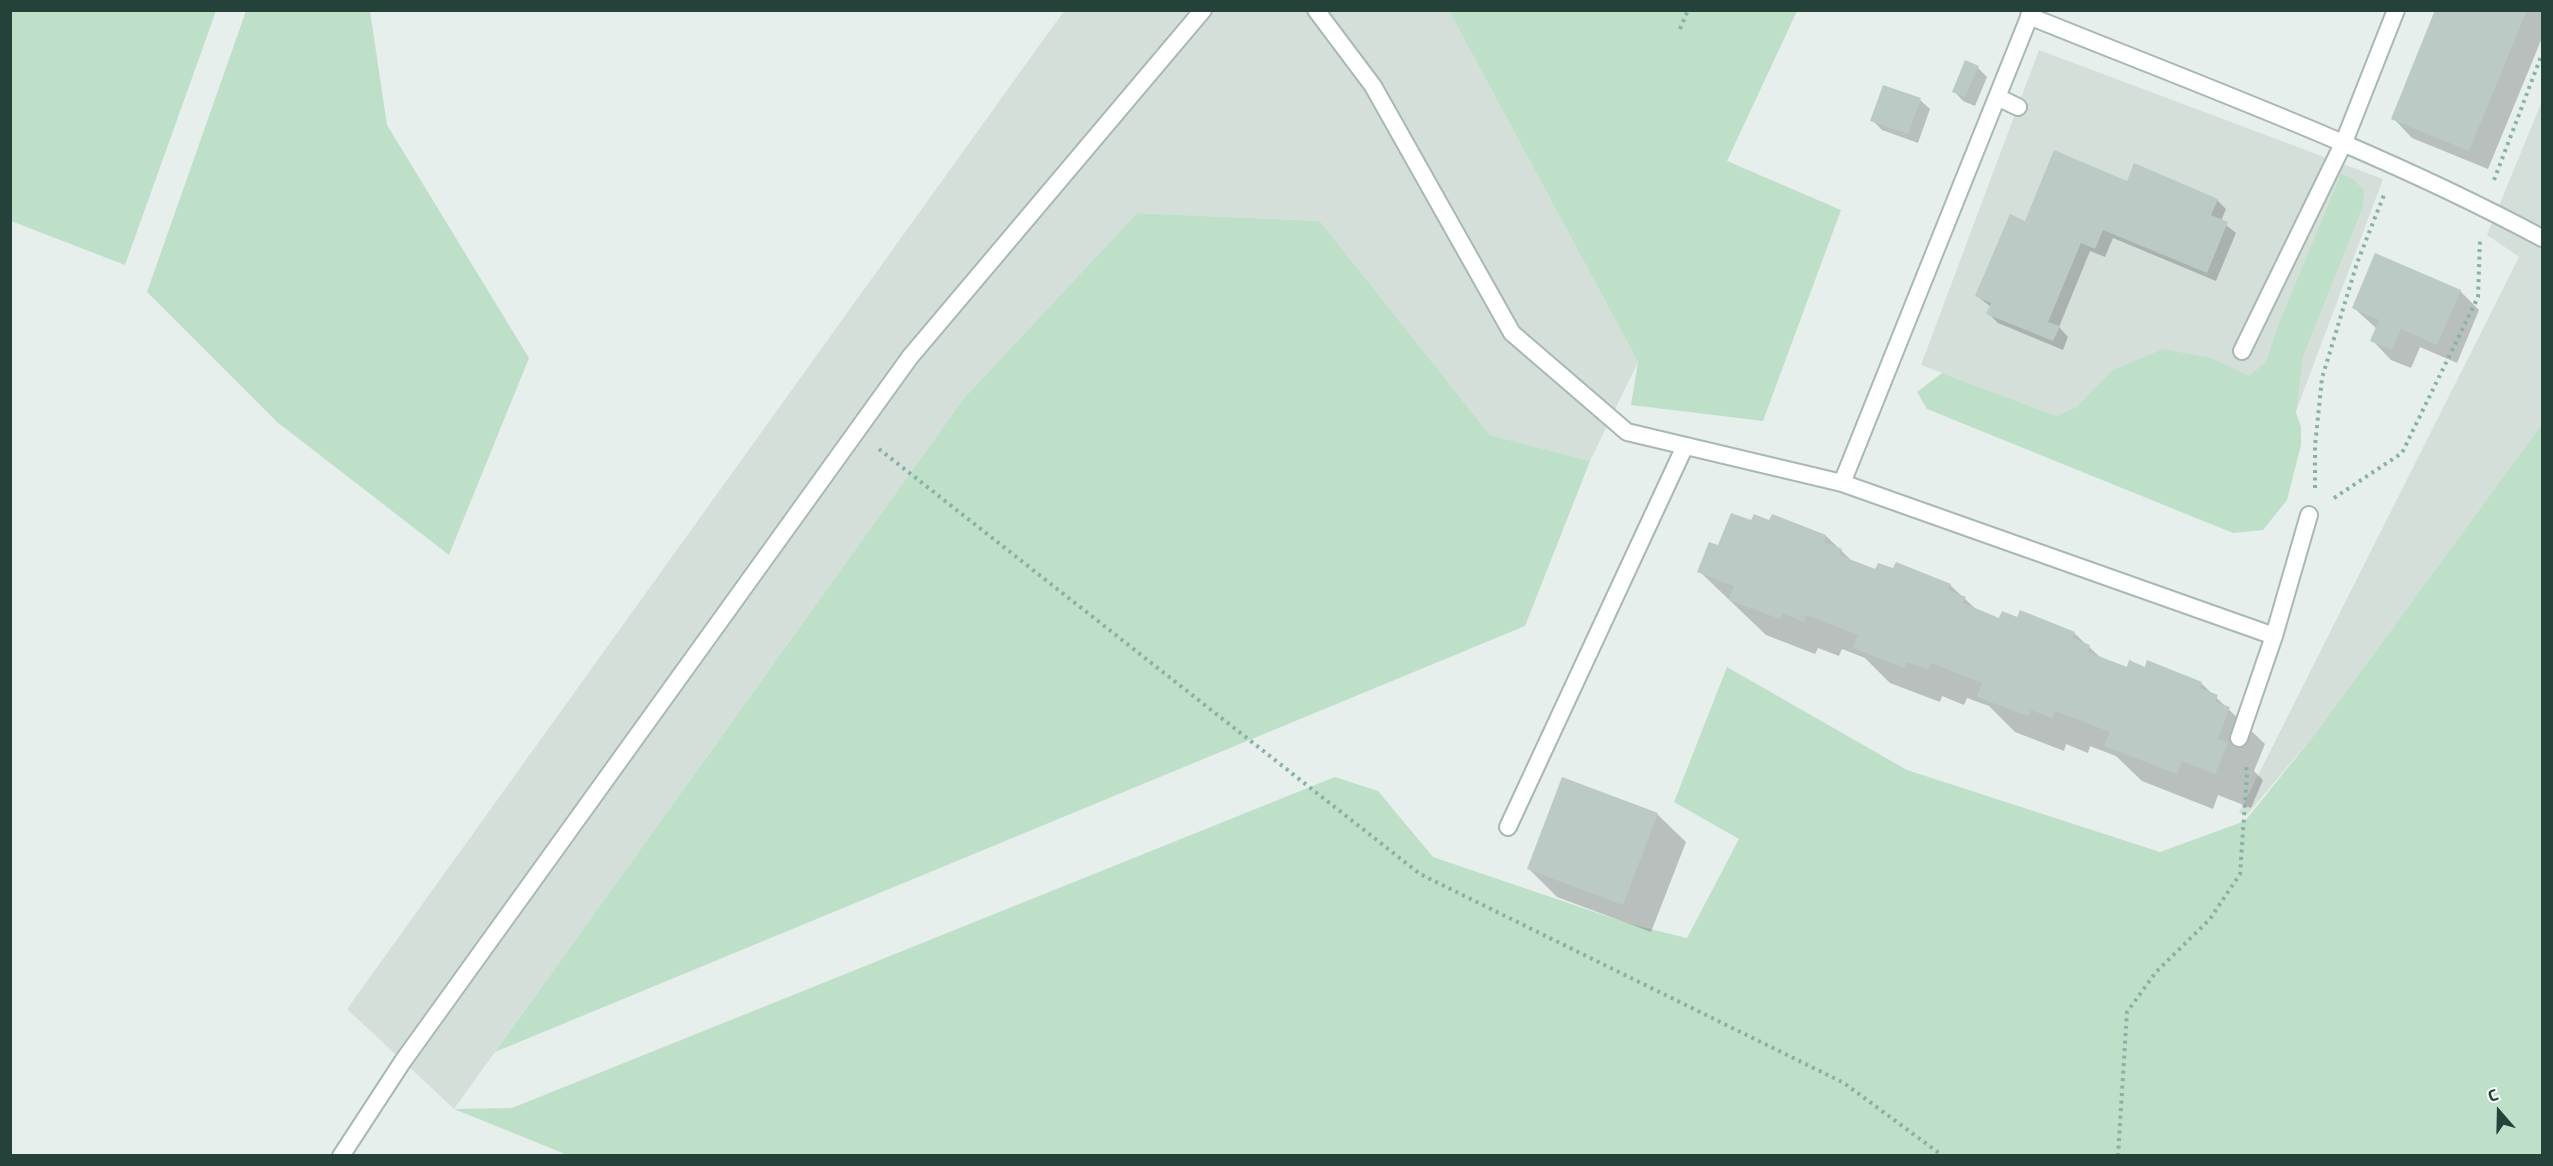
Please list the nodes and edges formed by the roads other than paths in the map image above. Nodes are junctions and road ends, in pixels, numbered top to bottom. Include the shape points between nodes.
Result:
1 (1203, 10) edge
2 (1316, 10) edge
3 (2396, 10) edge
4 (2031, 13) edge
5 (1997, 97) junction
6 (2018, 107) dead end
7 (2344, 142) junction
8 (2542, 238) edge
9 (2242, 351) dead end
10 (1685, 446) junction
11 (1842, 483) junction
12 (2309, 515) road end
13 (2274, 636) junction
14 (2239, 738) road end
15 (1508, 827) dead end
16 (341, 1155) edge

1 - 16 lane via 910,357 403,1061
2 - 10 lane via 1373,86 1512,333 1627,432
3 - 7 lane
4 - 5 lane
4 - 7 lane
5 - 6 lane
5 - 11 lane
7 - 8 lane
7 - 9 lane
10 - 11 lane
10 - 15 lane
11 - 13 lane
12 - 13 lane
13 - 14 lane

